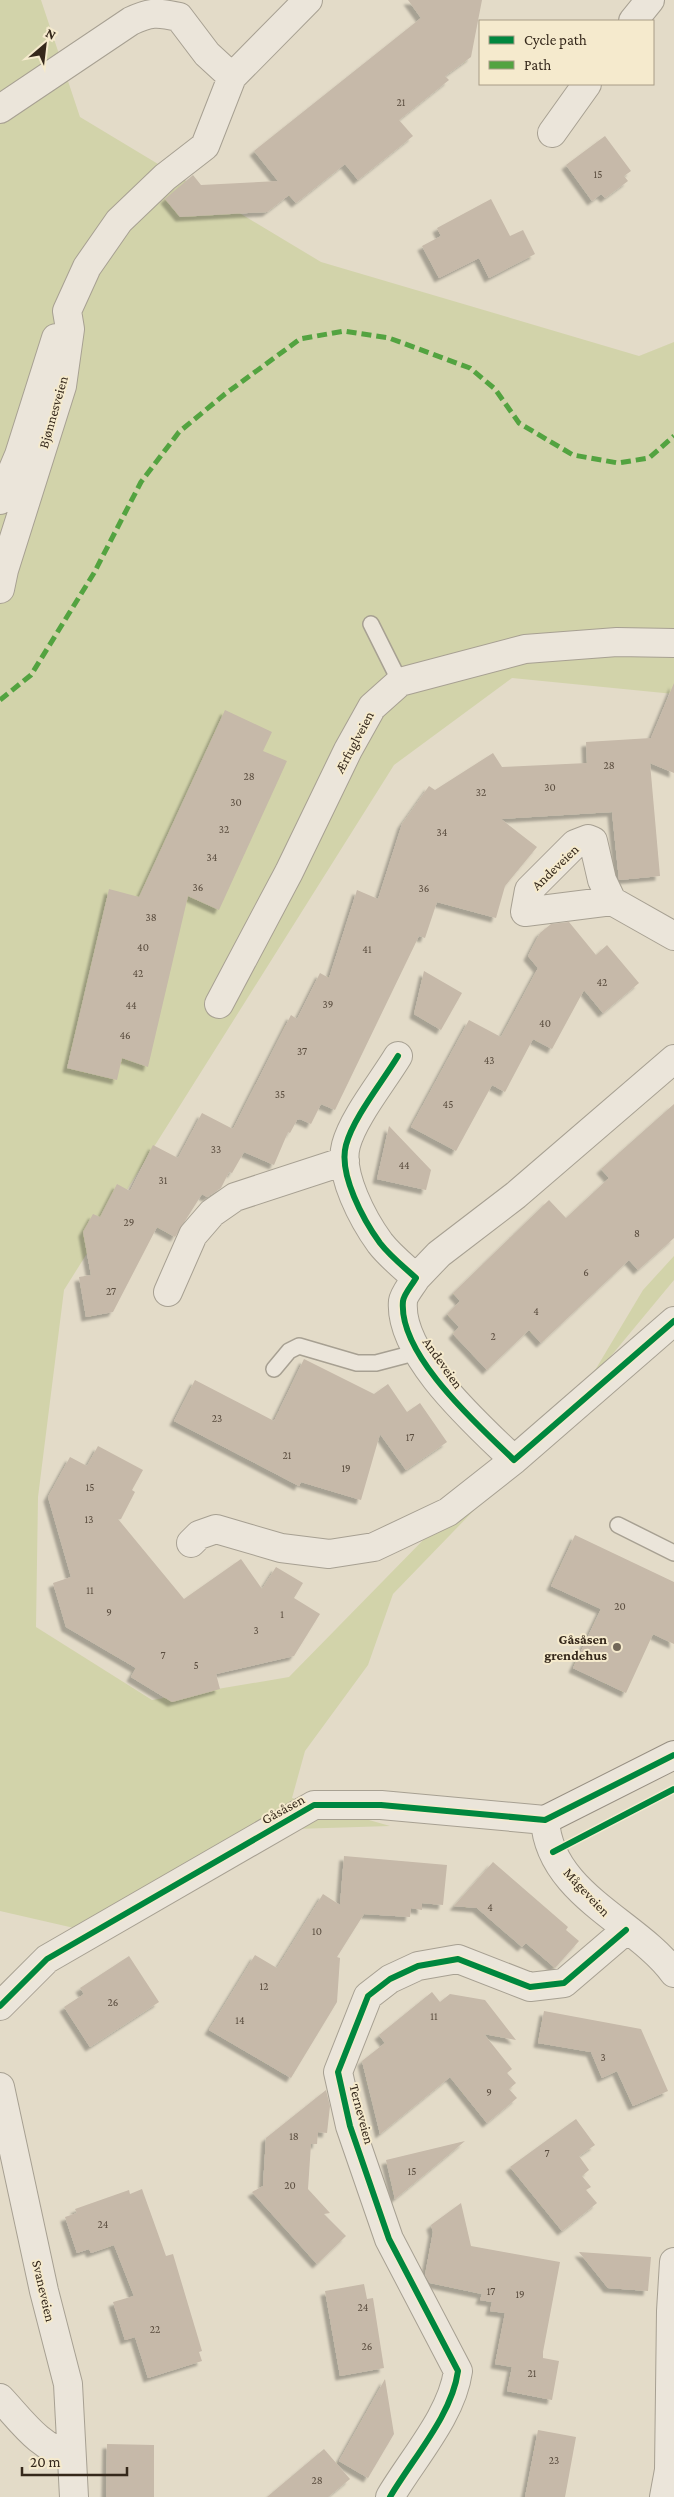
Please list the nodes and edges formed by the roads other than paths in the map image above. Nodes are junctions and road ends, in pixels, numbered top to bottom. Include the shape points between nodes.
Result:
1 (308, 0) edge
2 (650, 0) edge
3 (155, 7) edge
4 (633, 20) edge
5 (232, 77) junction
6 (586, 85) edge
7 (0, 109) edge
8 (552, 133) dead end
9 (67, 311) junction
10 (0, 500) edge
11 (0, 589) edge
12 (371, 624) dead end
13 (674, 644) edge
14 (400, 682) junction
15 (612, 901) dead end
16 (674, 936) edge
17 (219, 1004) dead end
18 (398, 1056) dead end
19 (674, 1059) edge
20 (345, 1161) junction
21 (416, 1278) junction
22 (168, 1292) dead end
23 (674, 1321) edge
24 (418, 1352) junction
25 (274, 1369) dead end
26 (514, 1460) junction
27 (618, 1525) dead end
28 (191, 1543) dead end
29 (674, 1553) edge
30 (674, 1754) edge
31 (545, 1820) junction
32 (626, 1930) junction
33 (674, 1971) edge
34 (1, 2003) edge
35 (0, 2087) edge
36 (674, 2262) edge
37 (674, 2268) edge
38 (0, 2398) edge
39 (70, 2454) junction
40 (74, 2497) edge
41 (390, 2497) edge
42 (664, 2497) edge

1 - 5 street, Bjønnesveien
2 - 4 street
3 - 5 street via 158,12 179,17 207,54
3 - 7 street
5 - 9 street, Bjønnesveien via 205,146 165,177 119,222 87,267
6 - 8 street
9 - 10 street via 51,351 19,455
9 - 11 street, Bjønnesveien via 70,329 62,386
12 - 14 lane
13 - 14 street, Ærfuglveien via 617,642 525,649
14 - 17 street, Ærfuglveien via 372,707
15 - 16 street
18 - 20 street via 358,1121 346,1145
19 - 21 street, Andeveien via 516,1195 439,1254
20 - 21 street via 355,1200 381,1244
20 - 22 street via 236,1197 212,1213 193,1235
21 - 24 street, Andeveien via 403,1299 404,1322
23 - 26 street
24 - 25 lane via 376,1363 356,1363 299,1346 289,1351
24 - 26 street, Andeveien via 452,1399
26 - 28 street via 448,1512 374,1547 329,1554 281,1548 216,1529 199,1535
27 - 29 lane
30 - 31 street
31 - 32 street, Mågeveien via 546,1836 553,1852 570,1876 598,1908
31 - 34 street, Gåsåsen via 381,1806 314,1805 47,1959
32 - 33 street, Mågeveien
32 - 41 street, Terneveien via 564,1982 530,1987 458,1960 418,1966 390,1979 368,1996 338,2072 350,2126 389,2239 458,2370 456,2387 448,2405
35 - 39 street, Svaneveien via 44,2292 68,2384
36 - 37 street
37 - 42 street via 669,2470
38 - 39 street via 44,2443 58,2452
39 - 40 street, Svaneveien

